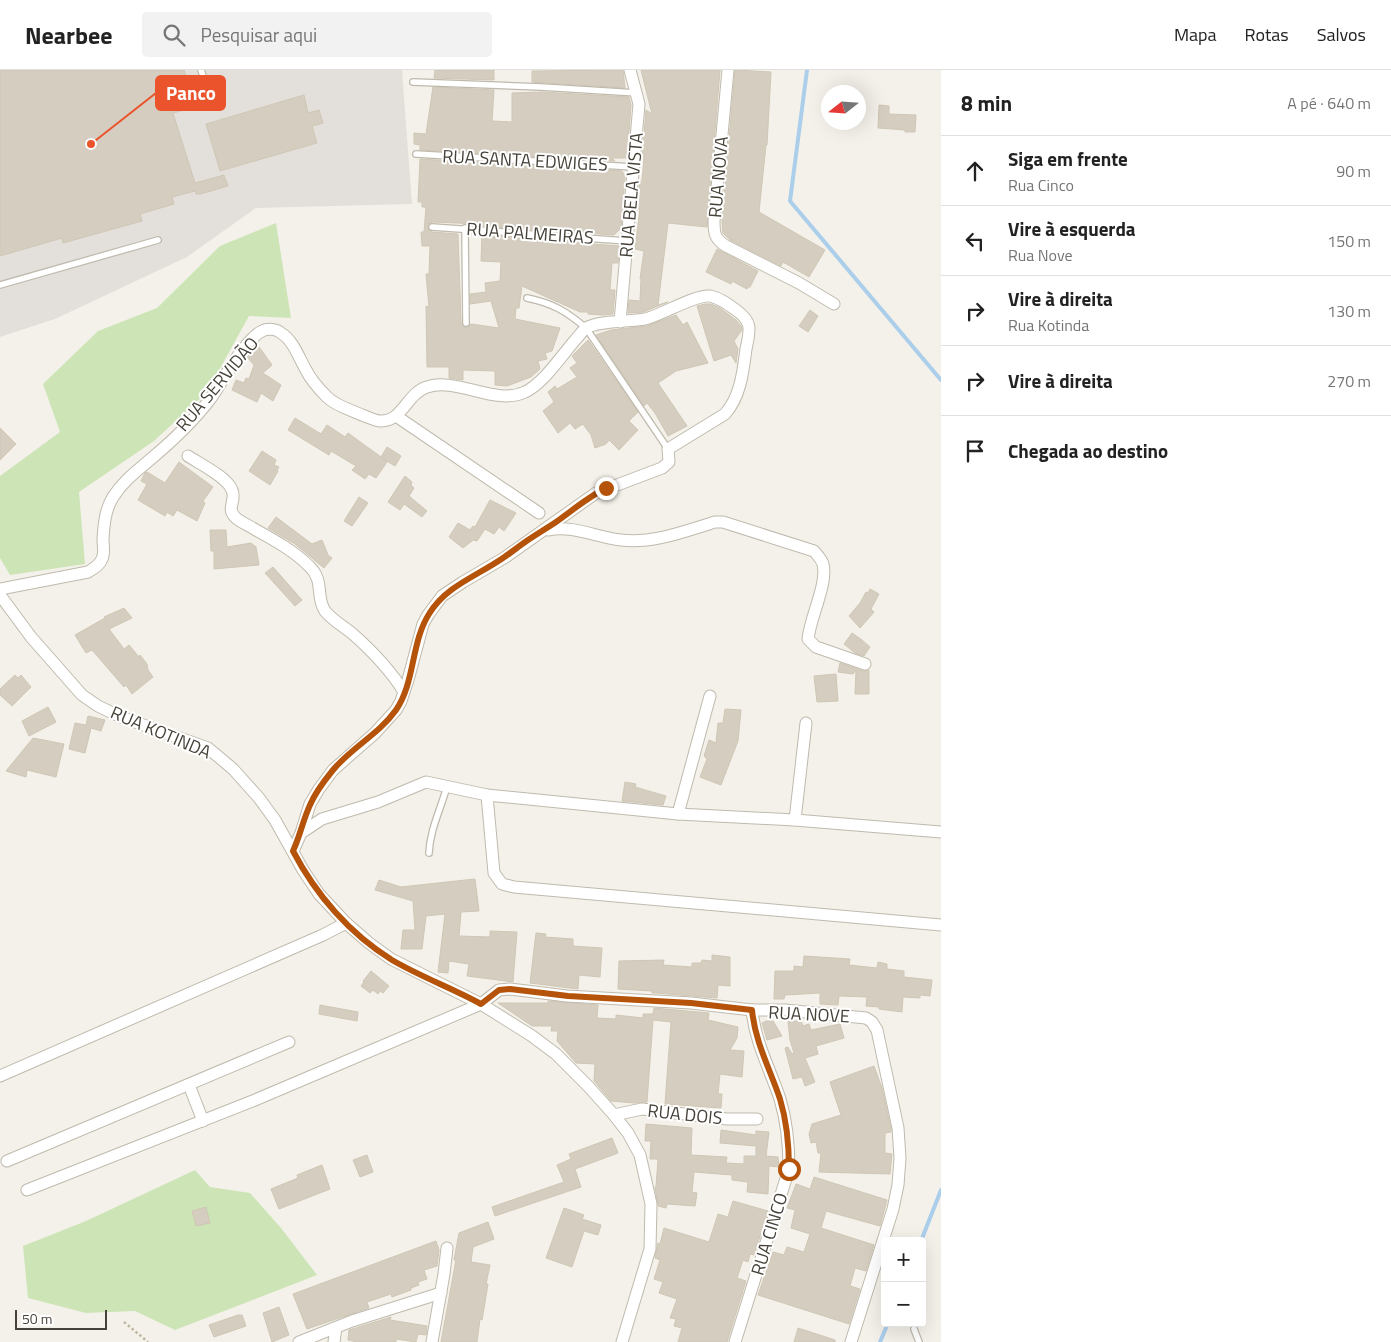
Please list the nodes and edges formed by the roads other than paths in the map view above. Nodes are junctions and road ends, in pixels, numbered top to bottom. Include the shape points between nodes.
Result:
1 (201, 70) edge
2 (630, 70) edge
3 (728, 70) edge
4 (412, 82) dead end
5 (637, 93) junction
6 (213, 106) dead end
7 (416, 154) dead end
8 (634, 167) junction
9 (432, 227) dead end
10 (466, 228) junction
11 (158, 240) dead end
12 (627, 240) junction
13 (0, 285) edge
14 (526, 298) dead end
15 (834, 304) dead end
16 (620, 322) junction
17 (466, 323) dead end
18 (586, 328) junction
19 (396, 416) junction
20 (668, 449) junction
21 (188, 456) dead end
22 (539, 513) dead end
23 (542, 532) junction
24 (0, 589) edge
25 (0, 595) edge
26 (865, 664) dead end
27 (404, 692) junction
28 (710, 696) dead end
29 (806, 723) dead end
30 (448, 786) junction
31 (487, 795) junction
32 (678, 814) junction
33 (795, 820) junction
34 (941, 832) edge
35 (301, 833) junction
36 (293, 851) junction
37 (429, 853) dead end
38 (346, 923) junction
39 (941, 925) edge
40 (481, 1004) junction
41 (752, 1010) junction
42 (289, 1042) dead end
43 (0, 1076) edge
44 (189, 1084) junction
45 (614, 1115) junction
46 (757, 1119) dead end
47 (203, 1121) junction
48 (6, 1161) dead end
49 (27, 1190) dead end
50 (447, 1248) dead end
51 (441, 1293) junction
52 (336, 1328) junction
53 (914, 1329) dead end
54 (299, 1342) edge
55 (334, 1342) edge
56 (432, 1342) edge
57 (622, 1342) edge
58 (735, 1342) edge
59 (851, 1342) edge
60 (919, 1342) edge

1 - 6 lane
2 - 5 street, RUA BELA VISTA
3 - 15 street, RUA NOVA via 714,234 726,246
4 - 5 lane
5 - 8 street, RUA BELA VISTA
7 - 8 lane, RUA SANTA EDWIGES
8 - 12 street, RUA BELA VISTA
9 - 10 lane, RUA PALMEIRAS
10 - 12 lane, RUA PALMEIRAS
10 - 17 lane
11 - 13 lane
12 - 16 street, RUA BELA VISTA
14 - 18 lane via 555,305
16 - 18 street
16 - 20 street via 650,318 696,298 713,296 744,315 748,322 750,330 745,359 732,406 725,414
18 - 19 street via 528,391 502,395 449,385 430,385 412,395
18 - 20 lane
19 - 22 street
19 - 24 street, RUA SERVIDÃO via 378,421 334,403 317,386 288,339 280,332 262,331 242,351 209,400 116,492 105,516 103,557 98,566 88,572
20 - 23 street via 669,462 662,468 596,493
21 - 27 street via 227,483 234,496 231,509 238,520 310,566 320,582 322,605 326,612 376,657
23 - 26 street via 562,528 621,540 644,541 723,522 814,551 823,564 824,575 808,638 816,648
23 - 27 street via 442,596 423,624
25 - 36 street, RUA KOTINDA via 31,637 82,695 121,717 208,748 226,762 259,798
27 - 35 street via 388,720 346,757 319,788
28 - 32 street
29 - 33 street
30 - 31 street
30 - 35 street via 426,782 378,802 322,819
30 - 37 lane via 435,820
31 - 32 street
31 - 39 street via 494,873 502,884
32 - 33 street
33 - 34 street
35 - 36 street
36 - 38 street, RUA KOTINDA via 319,894
38 - 40 street, RUA KOTINDA via 391,959
38 - 43 street via 323,936
40 - 41 street, RUA NOVE via 499,990 510,989
40 - 45 street, RUA KOTINDA via 556,1054
40 - 47 street, RUA NOVE
41 - 58 street, RUA CINCO via 757,1040 785,1121 789,1169
41 - 59 street, RUA NOVE via 852,1015 866,1018 877,1030 897,1119 898,1185
42 - 44 street
44 - 47 street
44 - 48 street
45 - 46 street, RUA DOIS via 642,1109 727,1119
45 - 57 street, RUA KOTINDA via 640,1155 651,1204 650,1249
47 - 49 street, RUA NOVE
50 - 51 street
51 - 52 street
51 - 56 street
52 - 54 street
52 - 55 street
53 - 60 lane

